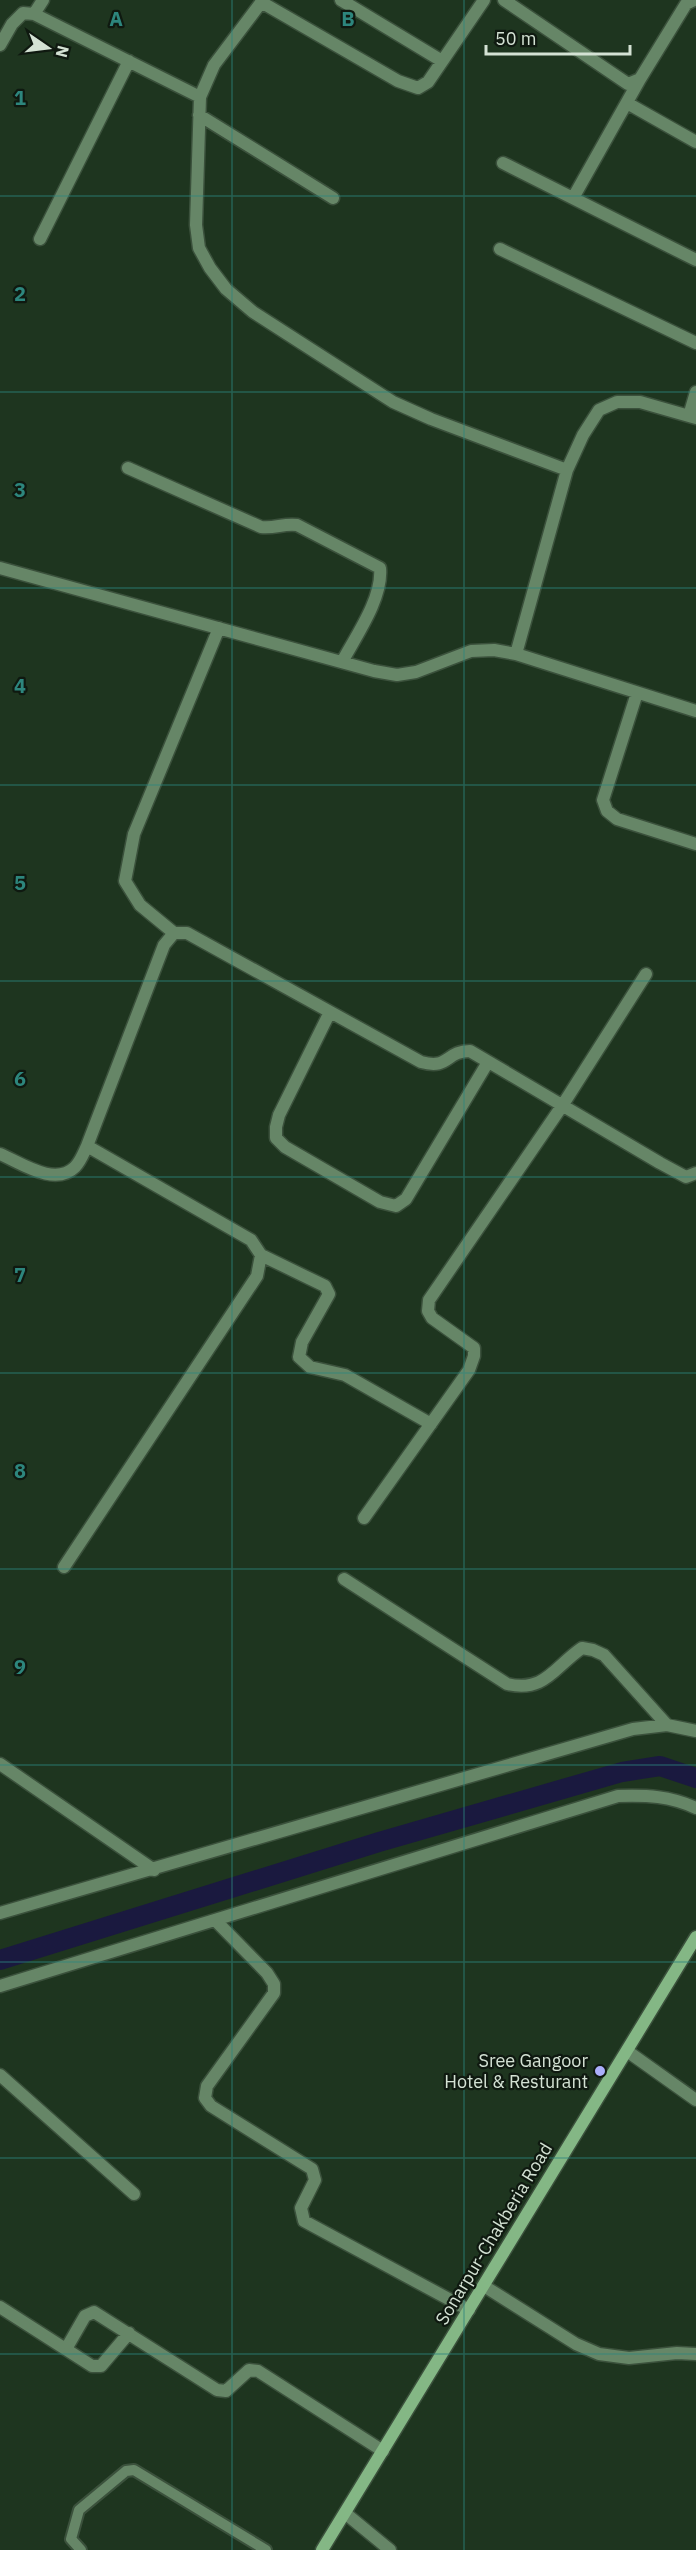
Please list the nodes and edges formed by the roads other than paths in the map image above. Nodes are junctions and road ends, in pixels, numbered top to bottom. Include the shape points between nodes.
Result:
1 (43, 0) edge
2 (341, 0) edge
3 (484, 0) edge
4 (504, 0) edge
5 (693, 0) edge
6 (262, 1) edge
7 (34, 14) junction
8 (0, 45) edge
9 (129, 61) junction
10 (442, 61) junction
11 (640, 79) junction
12 (200, 97) junction
13 (627, 103) junction
14 (199, 115) junction
15 (696, 142) edge
16 (503, 163) dead end
17 (333, 198) dead end
18 (573, 198) junction
19 (40, 239) dead end
20 (500, 249) dead end
21 (696, 260) edge
22 (696, 343) edge
23 (696, 392) edge
24 (692, 417) edge
25 (128, 468) dead end
26 (567, 471) junction
27 (0, 568) edge
28 (219, 628) junction
29 (516, 654) junction
30 (342, 662) junction
31 (637, 693) junction
32 (696, 711) edge
33 (696, 844) edge
34 (174, 933) junction
35 (646, 974) dead end
36 (330, 1012) junction
37 (488, 1062) junction
38 (562, 1106) junction
39 (87, 1146) junction
40 (0, 1154) edge
41 (696, 1173) edge
42 (261, 1255) junction
43 (431, 1424) junction
44 (364, 1518) dead end
45 (64, 1567) dead end
46 (344, 1579) dead end
47 (667, 1725) junction
48 (696, 1731) edge
49 (0, 1764) edge
50 (696, 1808) edge
51 (154, 1870) junction
52 (0, 1913) edge
53 (215, 1920) junction
54 (696, 1937) edge
55 (0, 1986) edge
56 (627, 2051) junction
57 (1, 2080) edge
58 (696, 2100) edge
59 (134, 2194) dead end
60 (484, 2286) junction
61 (0, 2307) edge
62 (469, 2310) junction
63 (129, 2333) junction
64 (66, 2349) junction
65 (696, 2354) edge
66 (383, 2451) junction
67 (345, 2513) junction
68 (81, 2550) edge
69 (266, 2550) edge
70 (322, 2550) edge
71 (390, 2550) edge

1 - 7 street
2 - 10 street
3 - 10 street
4 - 11 street via 613,77 628,84
5 - 11 street via 686,4
6 - 10 street via 409,87 418,88 428,82
6 - 12 street via 214,65
7 - 8 street via 23,13
7 - 9 street
9 - 12 street
9 - 19 street
11 - 13 street
12 - 14 street
13 - 15 street
13 - 18 street
14 - 17 street
14 - 26 street via 199,248 226,289 253,312 393,402
16 - 18 street
18 - 21 street
20 - 22 street
23 - 24 street
24 - 26 street via 640,402 617,402 599,410
25 - 30 street via 261,527 297,525 380,568 378,593
26 - 29 street
27 - 28 street
28 - 30 street
28 - 34 street via 134,834 126,881 140,905
29 - 30 street via 471,651 416,672 397,675
29 - 31 street
31 - 32 street
31 - 33 street via 603,800 607,811 617,819
34 - 36 street via 187,933
34 - 39 street via 164,945
35 - 38 street
36 - 37 street via 421,1062 434,1066 458,1051 470,1051
36 - 37 street via 279,1115 276,1138 380,1202 396,1206 406,1199
37 - 38 street
38 - 41 street via 686,1177
38 - 43 street via 429,1300 432,1318 474,1348 469,1370
39 - 40 street via 77,1165 66,1175 50,1175
39 - 42 street via 251,1240
42 - 43 street via 325,1286 329,1294 302,1342 299,1357 310,1368 345,1375
42 - 45 street via 257,1276
43 - 44 street
46 - 47 street via 507,1684 520,1687 541,1683 582,1648 593,1650 604,1655
47 - 48 street
47 - 51 street via 633,1730
49 - 51 street
50 - 53 street via 652,1794 618,1796
51 - 52 street
53 - 55 street
53 - 62 street via 267,1973 274,1993 207,2086 205,2098 210,2106 312,2169 315,2180 301,2208 304,2221
54 - 56 main road, Sonarpur-Chakberia Road
56 - 58 street
56 - 60 main road, Sonarpur-Chakberia Road
57 - 59 street
60 - 62 main road, Sonarpur-Chakberia Road
60 - 65 street via 576,2344 599,2354 629,2358
61 - 64 street
62 - 66 main road, Sonarpur-Chakberia Road
63 - 64 street via 101,2366 92,2366
63 - 64 street via 94,2312 85,2316
63 - 66 street via 217,2390 226,2391 249,2370 258,2371
66 - 67 main road, Sonarpur-Chakberia Road
67 - 70 main road, Sonarpur-Chakberia Road
67 - 71 street
68 - 69 lane via 71,2539 79,2510 126,2471 134,2470

